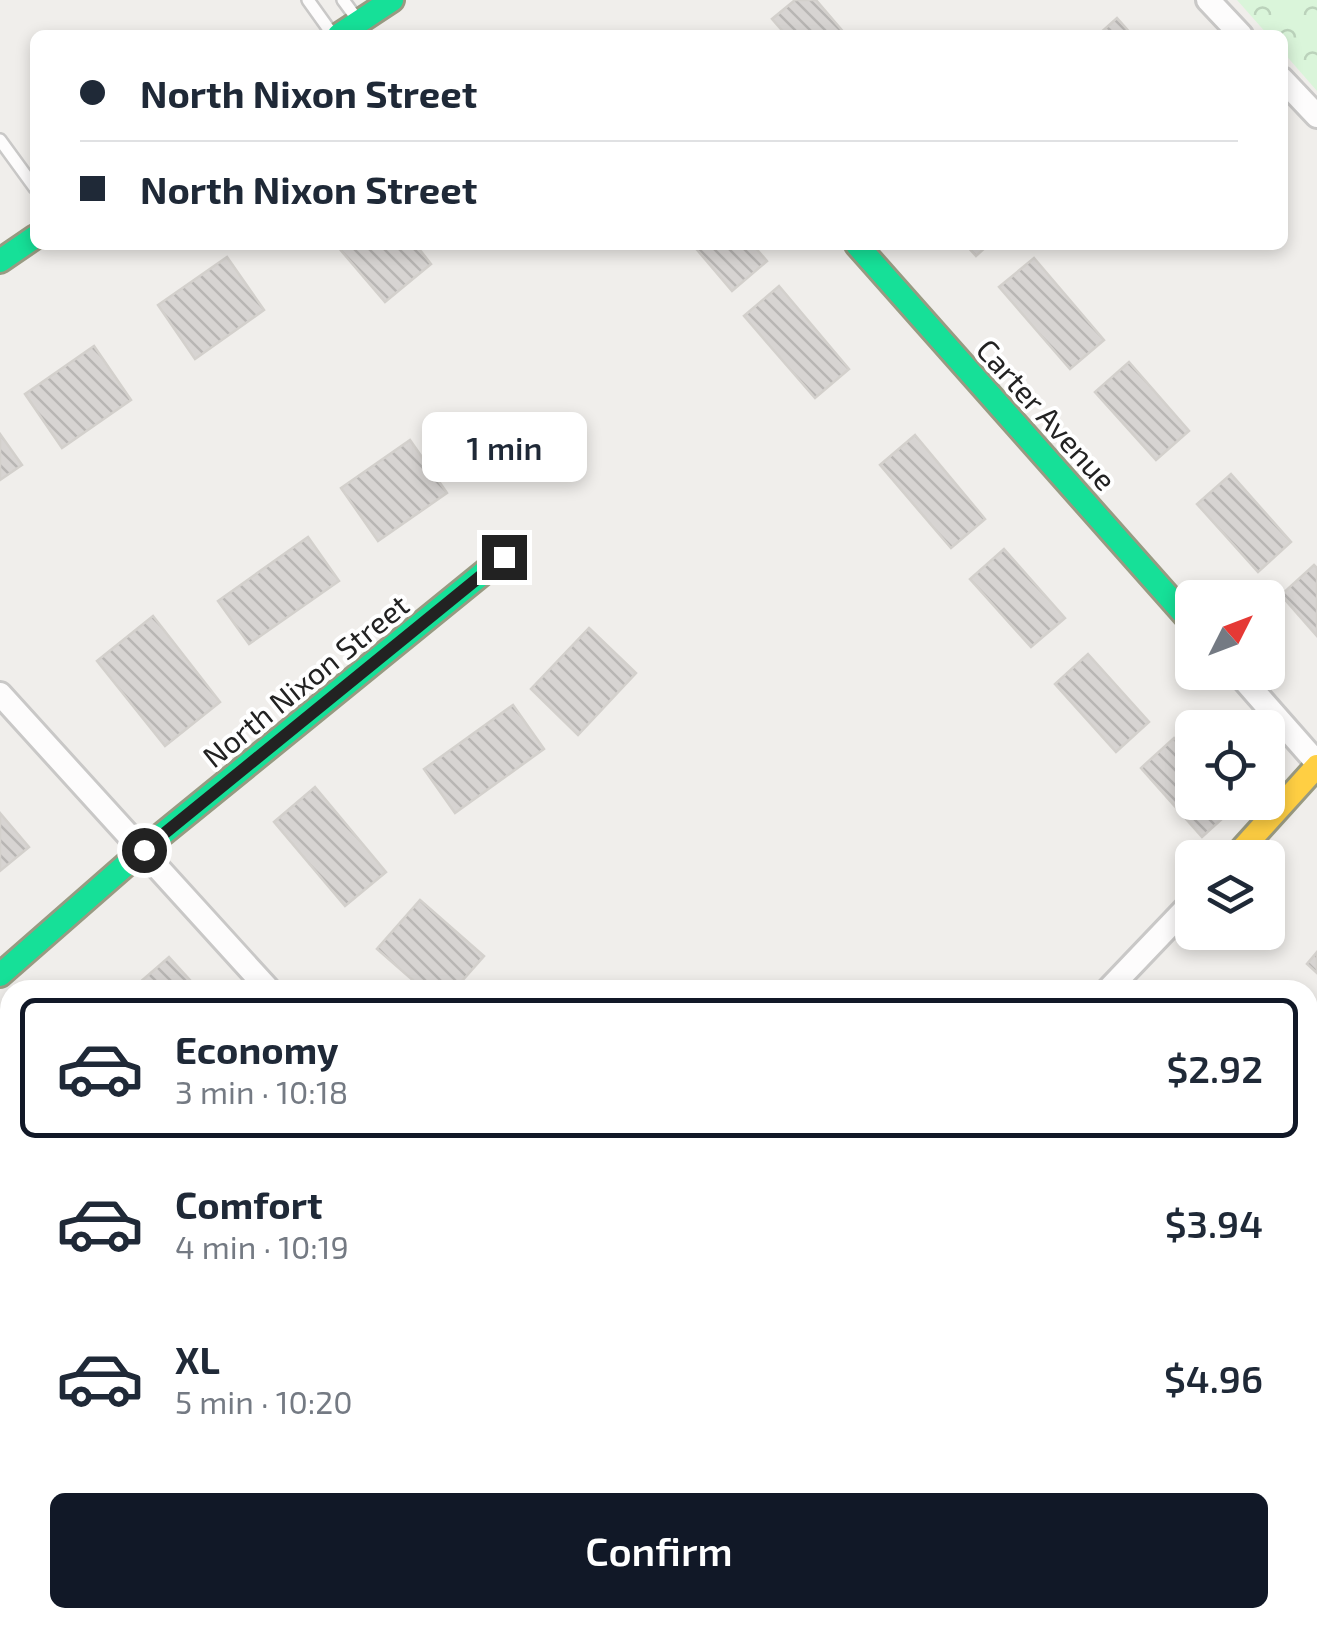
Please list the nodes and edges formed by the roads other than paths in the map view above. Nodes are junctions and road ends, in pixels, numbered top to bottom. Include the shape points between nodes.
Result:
1 (308, 0) edge
2 (343, 0) edge
3 (392, 0) edge
4 (1208, 0) edge
5 (343, 30) edge
6 (344, 30) edge
7 (346, 30) edge
8 (1236, 30) edge
9 (1288, 86) edge
10 (1317, 116) edge
11 (0, 140) edge
12 (30, 181) edge
13 (30, 241) edge
14 (861, 250) edge
15 (0, 261) edge
16 (504, 557) dead end
17 (1175, 604) edge
18 (1253, 690) edge
19 (0, 694) edge
20 (1317, 764) edge
21 (1250, 840) edge
22 (144, 850) junction
23 (1175, 920) edge
24 (0, 975) edge
25 (260, 980) edge
26 (1118, 980) edge

1 - 5 lane
2 - 6 lane
3 - 7 street
4 - 8 street
9 - 10 street
11 - 12 lane
13 - 15 street
14 - 17 street, Carter Avenue
16 - 22 street, North Nixon Street
18 - 20 street
19 - 22 street
20 - 21 street
22 - 24 street, North Nixon Street
22 - 25 street
23 - 26 street

